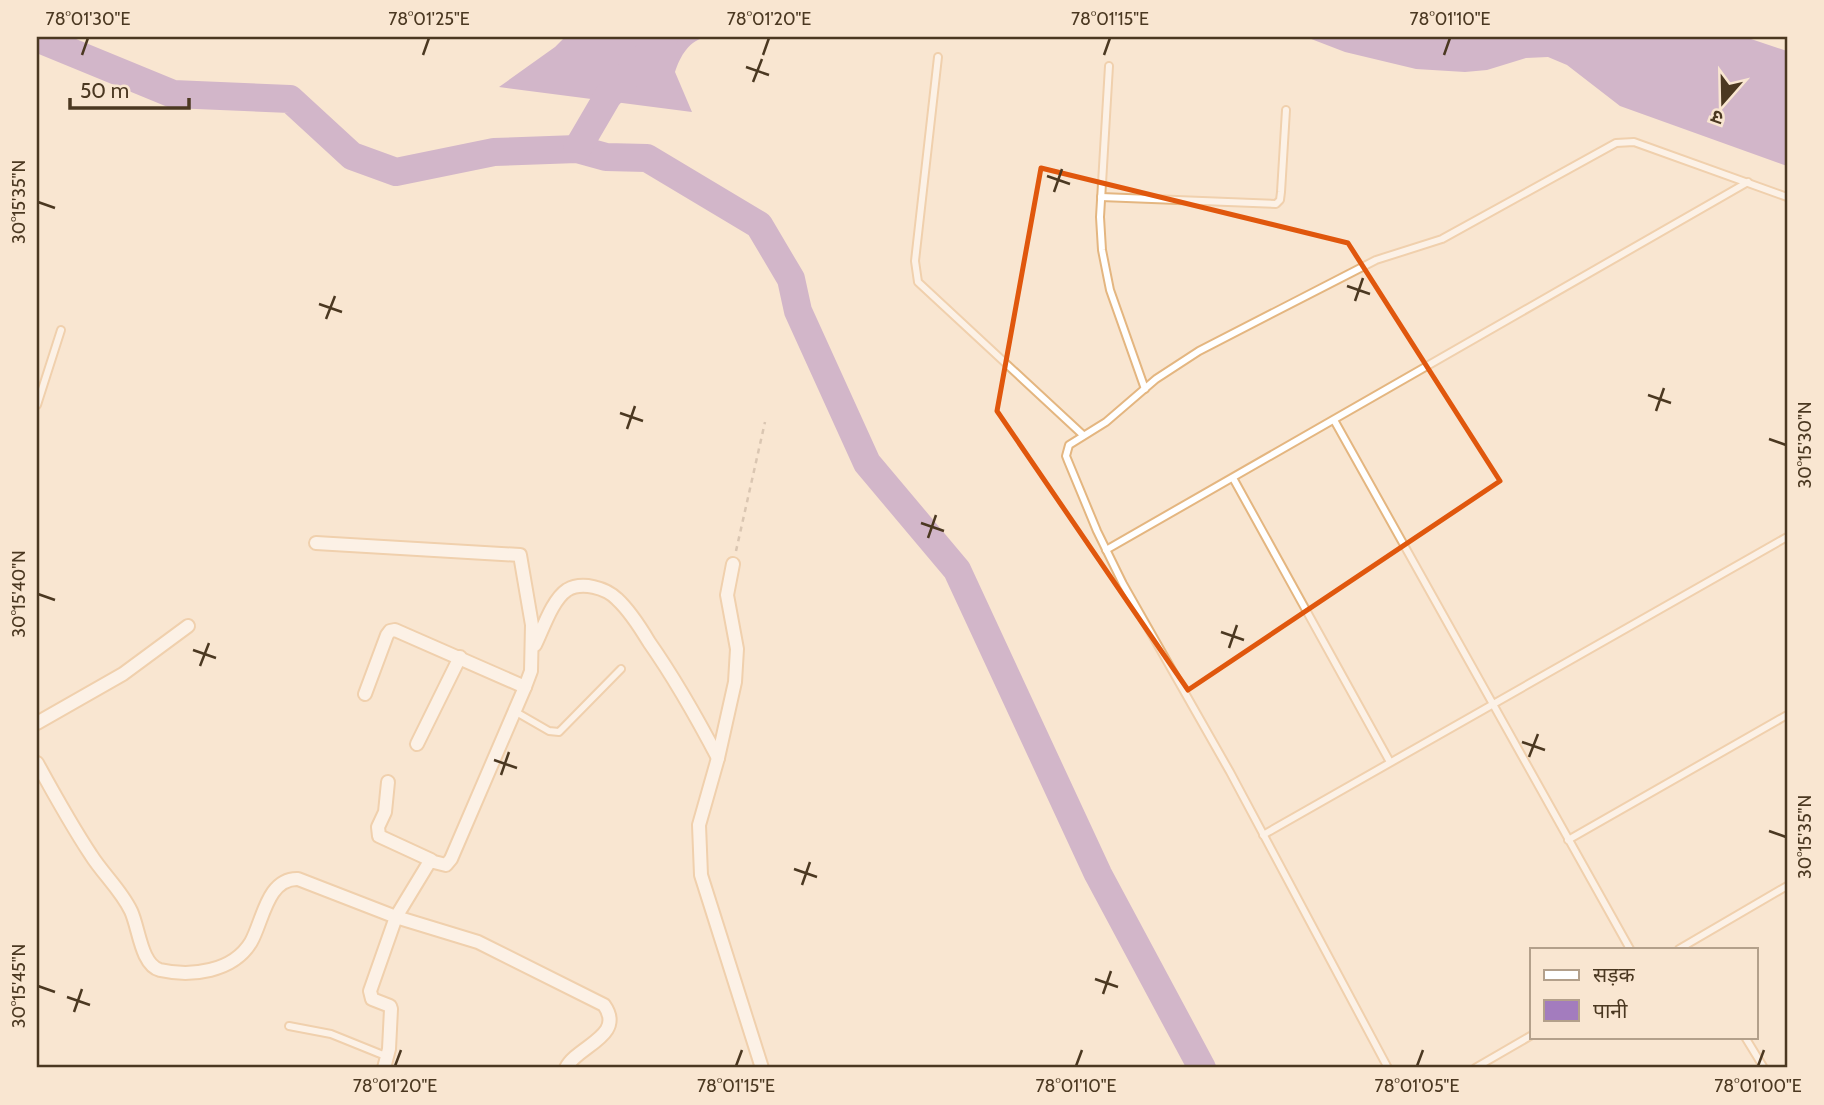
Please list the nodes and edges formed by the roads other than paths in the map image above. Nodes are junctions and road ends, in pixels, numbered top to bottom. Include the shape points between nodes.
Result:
1 (938, 57) dead end
2 (1109, 66) dead end
3 (1286, 110) dead end
4 (1748, 182) junction
5 (1101, 197) junction
6 (1787, 197) edge
7 (61, 330) dead end
8 (1145, 389) junction
9 (37, 405) edge
10 (1334, 420) junction
11 (1083, 435) junction
12 (1233, 478) junction
13 (1786, 539) edge
14 (316, 543) dead end
15 (1105, 550) junction
16 (733, 564) road end
17 (188, 626) dead end
18 (533, 648) junction
19 (460, 657) junction
20 (621, 668) dead end
21 (526, 687) junction
22 (365, 694) dead end
23 (1491, 704) junction
24 (516, 712) junction
25 (1787, 715) edge
26 (37, 723) edge
27 (417, 744) dead end
28 (718, 758) junction
29 (1390, 762) junction
30 (37, 763) edge
31 (388, 782) dead end
32 (1263, 835) junction
33 (1568, 840) junction
34 (431, 860) junction
35 (1787, 886) edge
36 (396, 917) junction
37 (1690, 947) edge
38 (1629, 948) edge
39 (289, 1026) dead end
40 (1530, 1036) edge
41 (1746, 1038) edge
42 (386, 1063) edge
43 (566, 1068) edge
44 (762, 1068) edge
45 (1388, 1068) edge
46 (1475, 1068) edge
47 (1764, 1068) edge

1 - 11 lane via 915,261 918,282
2 - 5 lane
3 - 5 lane via 1281,192 1276,204
4 - 6 lane
4 - 8 lane via 1634,142 1616,143 1442,239 1376,260 1199,351
4 - 10 lane
5 - 8 lane via 1102,250 1110,290
7 - 9 lane
8 - 11 lane
10 - 12 lane
10 - 23 lane
11 - 15 lane via 1069,445 1066,456
12 - 15 lane
12 - 29 lane
13 - 23 lane
14 - 18 street via 520,555
15 - 32 lane
16 - 28 street via 727,595 737,649 735,682
17 - 26 street via 123,674
18 - 21 street
18 - 28 street via 565,591 575,586 606,590 631,614 666,666
19 - 21 street
19 - 22 street via 390,631
19 - 27 street
20 - 24 lane via 559,732
21 - 24 street
23 - 29 lane
23 - 33 lane
24 - 34 street via 449,863 442,866
25 - 33 lane
28 - 44 street via 699,825 701,875
29 - 32 lane
30 - 36 street via 72,827 126,900 152,967 193,972 228,963 252,941 272,895 288,878
31 - 34 street via 379,836
32 - 45 lane
33 - 38 lane
34 - 36 street
35 - 37 lane
36 - 42 street via 370,991 372,999 391,1009
36 - 43 street via 478,942 604,1005 610,1013 606,1032
39 - 42 lane via 331,1034
40 - 46 lane
41 - 47 lane

